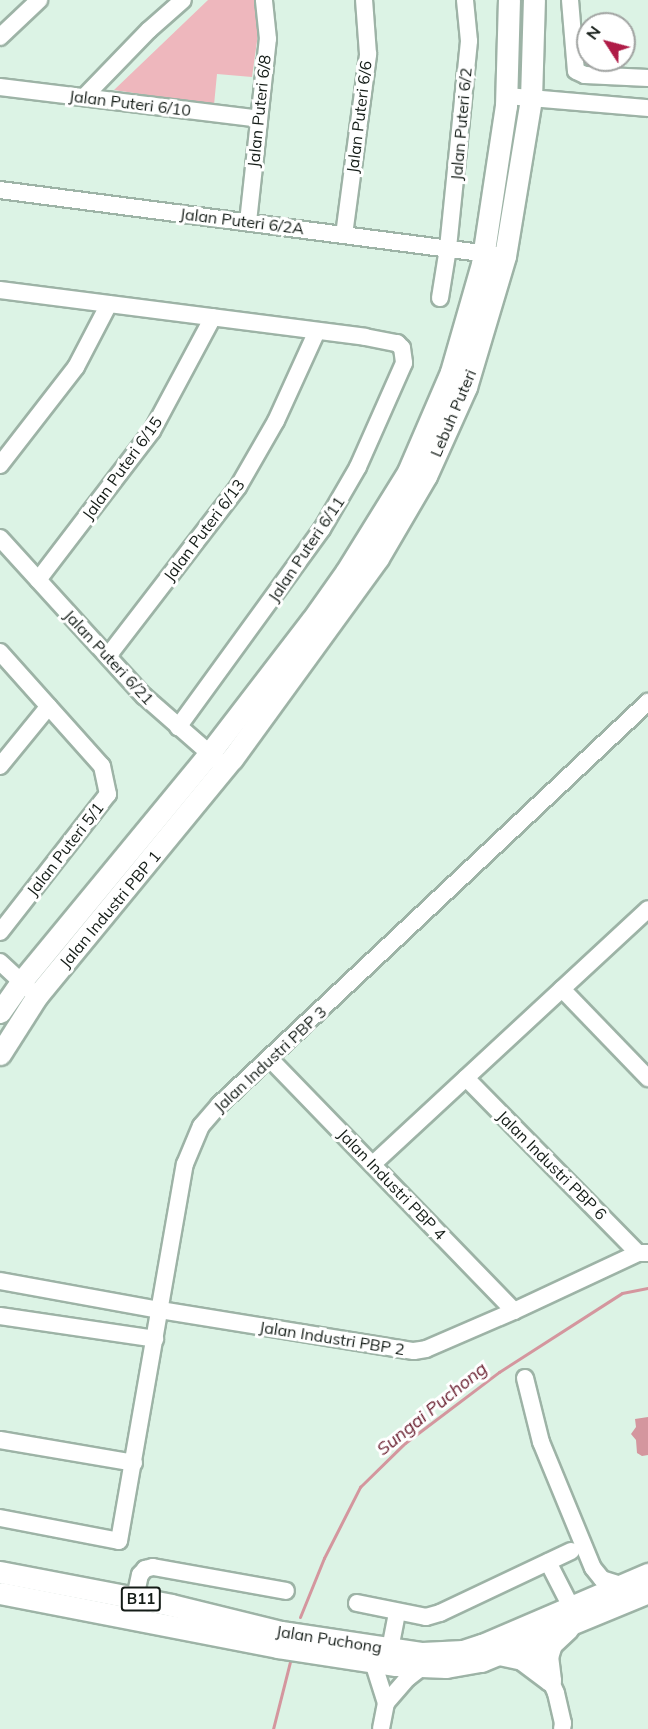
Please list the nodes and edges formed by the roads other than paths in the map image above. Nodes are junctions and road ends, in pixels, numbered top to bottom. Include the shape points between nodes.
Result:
1 (39, 0) edge
2 (183, 0) edge
3 (264, 0) edge
4 (364, 0) edge
5 (465, 0) edge
6 (509, 0) edge
7 (534, 0) edge
8 (570, 0) edge
9 (0, 38) edge
10 (648, 78) edge
11 (0, 87) edge
12 (85, 96) junction
13 (507, 96) junction
14 (531, 99) junction
15 (648, 108) edge
16 (259, 119) junction
17 (0, 190) edge
18 (248, 222) junction
19 (344, 235) junction
20 (448, 248) junction
21 (484, 253) junction
22 (505, 256) junction
23 (0, 290) edge
24 (440, 298) dead end
25 (109, 304) junction
26 (213, 317) junction
27 (317, 331) junction
28 (0, 465) edge
29 (0, 538) edge
30 (38, 580) junction
31 (0, 652) edge
32 (108, 656) junction
33 (647, 705) edge
34 (49, 706) junction
35 (194, 741) junction
36 (0, 766) edge
37 (225, 768) junction
38 (648, 909) edge
39 (0, 932) edge
40 (0, 962) edge
41 (21, 982) junction
42 (562, 989) junction
43 (37, 996) junction
44 (0, 1012) edge
45 (0, 1054) edge
46 (270, 1059) junction
47 (466, 1078) junction
48 (648, 1078) edge
49 (373, 1164) junction
50 (643, 1253) edge
51 (0, 1281) edge
52 (160, 1310) junction
53 (514, 1311) junction
54 (0, 1316) edge
55 (155, 1339) junction
56 (525, 1378) dead end
57 (0, 1440) edge
58 (135, 1463) junction
59 (0, 1518) edge
60 (571, 1551) dead end
61 (548, 1562) junction
62 (593, 1568) junction
63 (0, 1572) edge
64 (648, 1574) edge
65 (621, 1585) junction
66 (286, 1591) dead end
67 (648, 1592) edge
68 (0, 1593) edge
69 (135, 1598) junction
70 (357, 1603) dead end
71 (578, 1608) junction
72 (397, 1613) junction
73 (528, 1632) junction
74 (279, 1640) junction
75 (315, 1644) junction
76 (390, 1648) junction
77 (499, 1654) junction
78 (373, 1662) junction
79 (422, 1667) junction
80 (550, 1680) junction
81 (386, 1703) junction
82 (381, 1729) edge
83 (562, 1729) edge

1 - 9 street
2 - 12 street
3 - 16 street, Jalan Puteri 6/8 via 268,39
4 - 19 street, Jalan Puteri 6/6 via 368,54
5 - 20 street, Jalan Puteri 6/2 via 469,40
6 - 13 main road, Lebuh Puteri
7 - 14 main road, Lebuh Puteri
8 - 10 street via 576,71 585,75
11 - 12 street, Jalan Puteri 6/10
12 - 16 street, Jalan Puteri 6/10
13 - 14 street
13 - 21 main road, Lebuh Puteri
14 - 15 street
14 - 22 main road, Lebuh Puteri
16 - 18 street, Jalan Puteri 6/8
17 - 18 street, Jalan Puteri 6/2A
18 - 19 street, Jalan Puteri 6/2A
19 - 20 street, Jalan Puteri 6/2A
20 - 21 street, Jalan Puteri 6/2A
20 - 24 street, Jalan Puteri 6/2
21 - 22 street, Jalan Puteri 6/2A
21 - 35 main road, Lebuh Puteri via 451,372 408,472 346,572
22 - 37 main road, Lebuh Puteri via 466,387 426,476 378,558
23 - 25 street
25 - 26 street
25 - 28 street via 76,368
26 - 27 street
26 - 30 street, Jalan Puteri 6/15 via 152,431
27 - 32 street, Jalan Puteri 6/13 via 276,421 238,487
27 - 35 street, Jalan Puteri 6/11 via 397,343 405,356 404,363 358,467
29 - 30 street, Jalan Puteri 6/21
30 - 32 street, Jalan Puteri 6/21
31 - 34 street
32 - 35 street, Jalan Puteri 6/21 via 144,696
33 - 46 street, Jalan Industri PBP 3
34 - 36 street
34 - 39 street, Jalan Puteri 5/1 via 102,766 108,794
35 - 37 street, Jalan Puteri 6/21
35 - 41 main road, Jalan Industri PBP 1
37 - 43 main road, Jalan Industri PBP 1
38 - 42 street
40 - 41 street
41 - 43 street
41 - 44 main road, Jalan Industri PBP 1
42 - 47 street
42 - 48 street
43 - 45 main road, Jalan Industri PBP 1
46 - 49 street, Jalan Industri PBP 4
46 - 52 street, Jalan Industri PBP 3 via 207,1118 188,1152
47 - 49 street
47 - 50 street, Jalan Industri PBP 6
49 - 53 street, Jalan Industri PBP 4
50 - 53 street, Jalan Industri PBP 2
51 - 52 street, Jalan Industri PBP 2
52 - 53 street, Jalan Industri PBP 2 via 414,1351
52 - 55 street, Jalan Industri PBP 3
54 - 55 street
55 - 58 street, Jalan Industri PBP 3
56 - 62 street via 541,1442
57 - 58 street
58 - 59 street, Jalan Industri PBP 3 via 119,1541
60 - 61 street
61 - 71 street
61 - 72 street via 440,1613 426,1617
62 - 65 street via 602,1579
62 - 71 street via 590,1586
63 - 69 main road, Jalan Puchong / B11
64 - 65 main road, Jalan Puchong / B11
65 - 71 main road, Jalan Puchong / B11
66 - 69 street via 153,1567 140,1575
67 - 71 main road, Jalan Puchong / B11
68 - 74 main road, Jalan Puchong / B11
69 - 74 main road, Jalan Puchong / B11
70 - 72 street
71 - 73 main road, Jalan Puchong / B11
71 - 80 main road via 551,1644 547,1656
72 - 76 street
73 - 76 main road, Jalan Puchong / B11 via 464,1651 422,1653
73 - 77 main road, Jalan Puchong / B11
73 - 80 street
74 - 75 main road, Jalan Puchong / B11
75 - 76 main road, Jalan Puchong / B11
75 - 78 main road, Jalan Puchong / B11
77 - 79 main road, Jalan Puchong / B11 via 467,1664
77 - 80 main road via 522,1659
78 - 79 main road, Jalan Puchong / B11
78 - 81 street
79 - 81 street
80 - 83 street
81 - 82 street

